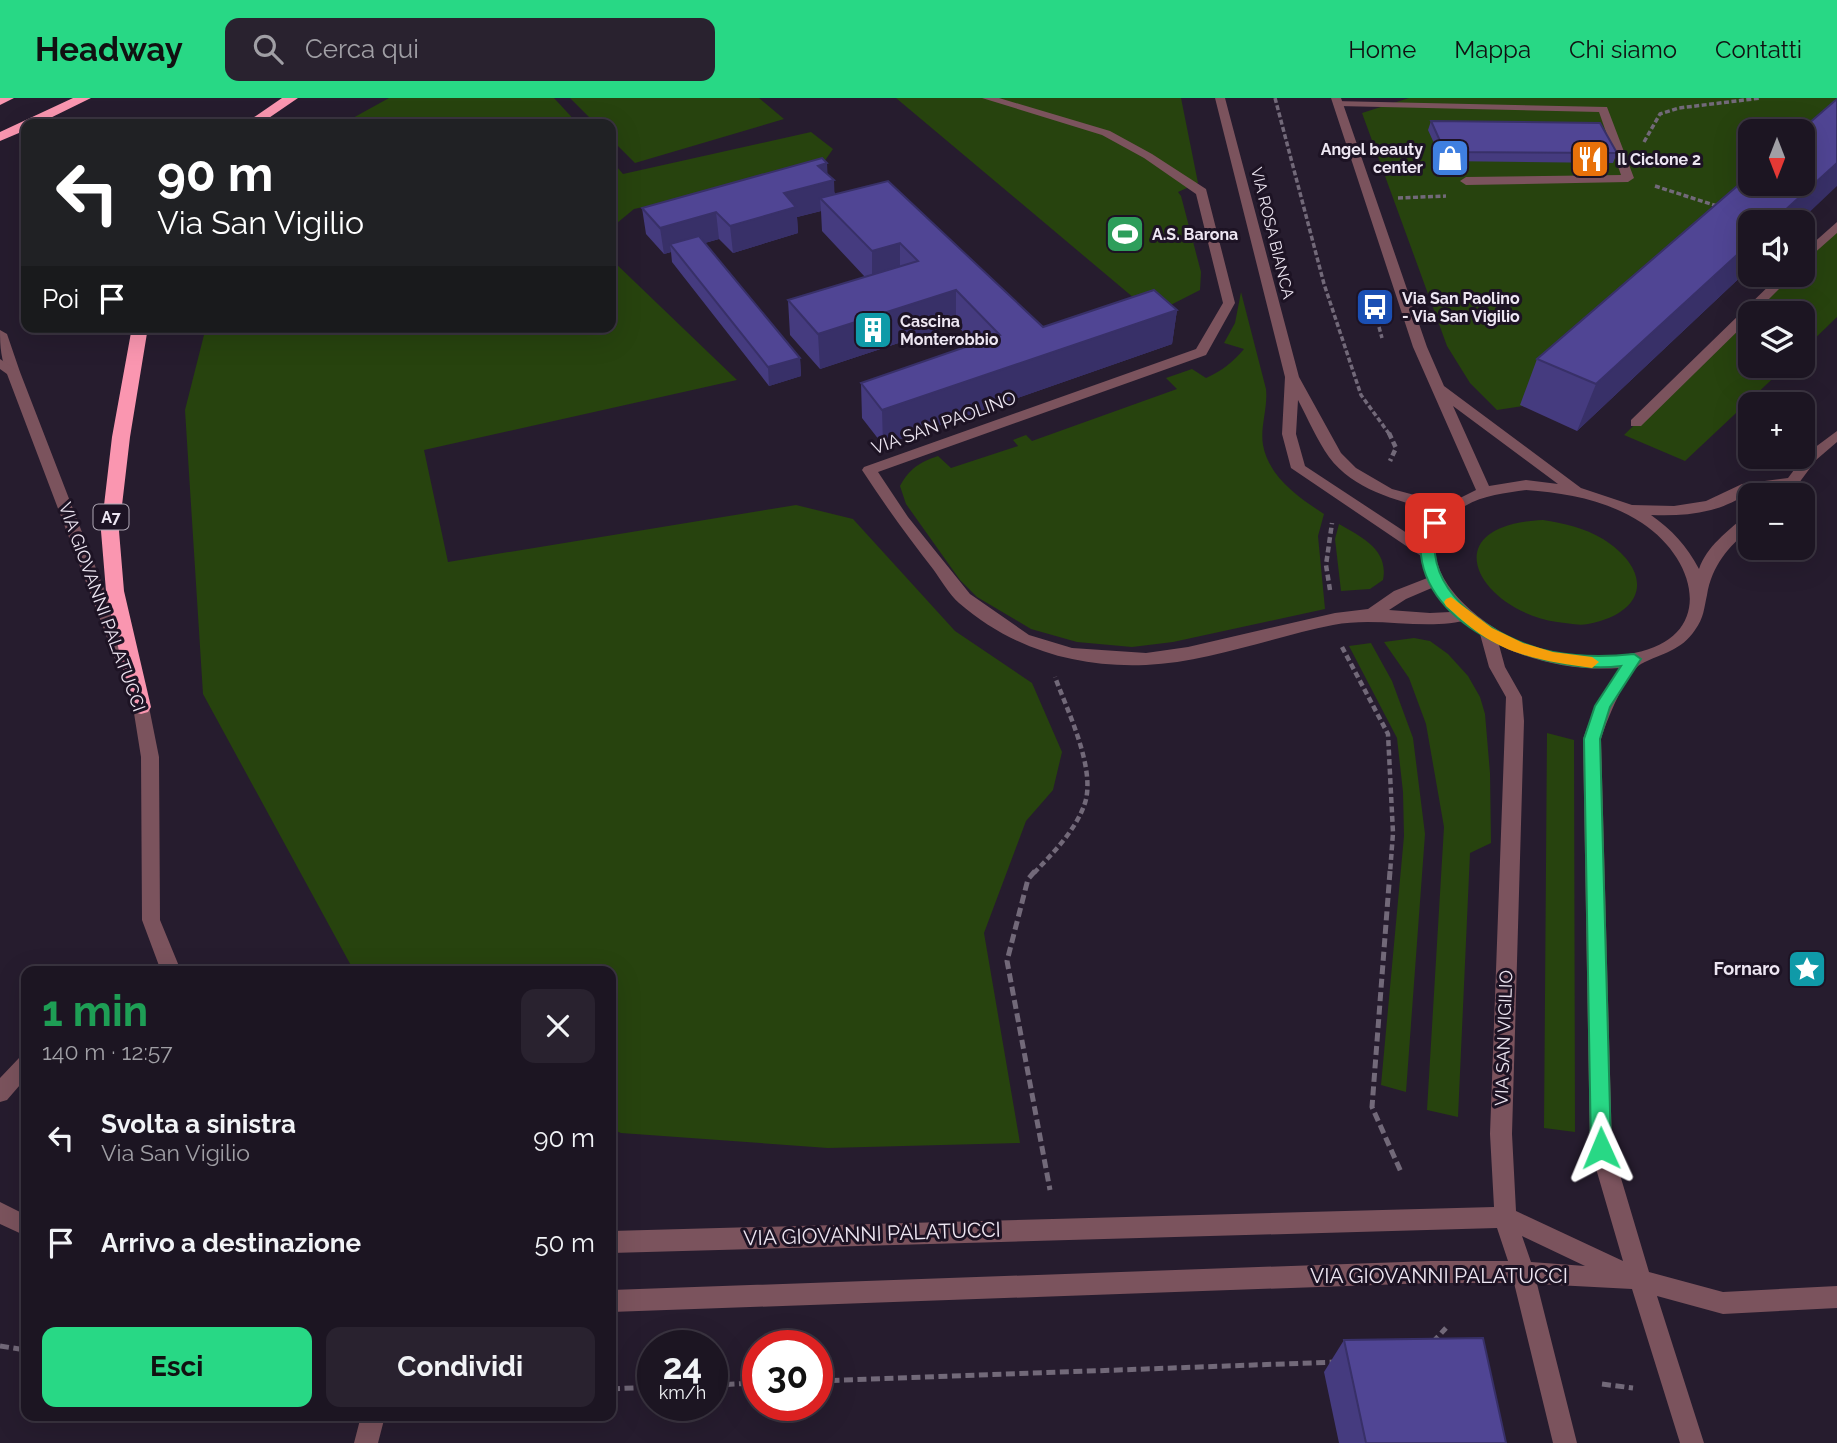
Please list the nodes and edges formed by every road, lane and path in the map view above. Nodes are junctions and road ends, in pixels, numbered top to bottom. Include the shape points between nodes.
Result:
1 (7, 98) edge
2 (291, 98) edge
3 (987, 98) edge
4 (1220, 98) edge
5 (1275, 98) edge
6 (1761, 98) edge
7 (80, 100) edge
8 (0, 101) edge
9 (1337, 101) edge
10 (1402, 101) edge
11 (40, 119) edge
12 (259, 119) edge
13 (21, 128) edge
14 (0, 137) edge
15 (1642, 145) dead end
16 (1628, 178) junction
17 (1466, 181) dead end
18 (1724, 209) edge
19 (1837, 226) edge
20 (1822, 241) junction
21 (1837, 247) edge
22 (1815, 248) edge
23 (1775, 287) edge
24 (140, 333) edge
25 (0, 334) edge
26 (7, 367) edge
27 (1292, 377) junction
28 (1437, 388) junction
29 (1636, 423) dead end
30 (1837, 435) edge
31 (1383, 469) dead end
32 (1794, 482) joint
33 (1484, 491) junction
34 (1580, 492) junction
35 (1447, 509) junction
36 (1628, 510) junction
37 (1336, 517) dead end
38 (1738, 531) edge
39 (1427, 552) junction
40 (1435, 580) junction
41 (1330, 592) dead end
42 (1699, 595) junction
43 (1372, 614) junction
44 (1465, 615) junction
45 (1487, 631) junction
46 (1044, 646) junction
47 (1342, 646) dead end
48 (1634, 659) junction
49 (141, 707) junction
50 (169, 966) edge
51 (21, 1069) edge
52 (1, 1091) edge
53 (1401, 1172) dead end
54 (1050, 1190) dead end
55 (0, 1212) edge
56 (1505, 1217) junction
57 (21, 1223) edge
58 (616, 1242) edge
59 (1523, 1272) junction
60 (1642, 1281) junction
61 (1837, 1297) edge
62 (616, 1301) edge
63 (1446, 1328) dead end
64 (0, 1346) edge
65 (21, 1349) edge
66 (1424, 1351) edge
67 (1347, 1362) edge
68 (833, 1380) edge
69 (1602, 1384) dead end
70 (637, 1388) edge
71 (1633, 1388) dead end
72 (616, 1389) edge
73 (372, 1421) edge
74 (366, 1443) edge
75 (1565, 1443) edge
76 (1692, 1443) edge

1 - 8 highway
2 - 12 highway
3 - 46 street, VIA SAN PAOLINO via 1106,133 1202,192 1229,303 1201,352 869,470 964,598 1023,639
4 - 27 street, VIA ROSA BIANCA
5 - 31 path via 1324,284 1361,395 1394,440 1393,456
6 - 15 path via 1660,114
7 - 11 highway
9 - 10 street
9 - 28 street via 1404,304
10 - 16 street via 1603,109
13 - 14 highway
16 - 17 street
16 - 18 path
19 - 20 street
20 - 21 street
20 - 22 street
23 - 29 street
24 - 49 highway, A7 via 110,531 115,591
25 - 26 street, VIA GIOVANNI PALATUCCI
26 - 49 street, VIA GIOVANNI PALATUCCI
27 - 35 street, VIA ROSA BIANCA via 1335,455 1351,471 1387,492
27 - 39 street, VIA ROSA BIANCA via 1289,434 1298,468
28 - 33 street
28 - 34 street
30 - 32 street via 1811,457
32 - 36 street via 1742,489 1710,505 1674,511
33 - 34 street via 1526,485
33 - 35 street
34 - 36 street
35 - 39 street via 1431,532
36 - 42 street via 1660,530 1680,550
37 - 41 path via 1330,527 1326,565
38 - 42 street via 1710,559
39 - 40 street
40 - 43 street, VIA SAN PAOLINO
40 - 44 street
42 - 48 street via 1696,615 1685,634 1665,648
43 - 44 street, VIA SAN PAOLINO via 1430,619
43 - 46 street, VIA SAN PAOLINO via 1146,659 1072,654
44 - 45 street
45 - 48 street via 1518,647 1571,661
45 - 56 street, VIA SAN VIGILIO via 1497,667 1514,697 1515,722 1501,1134
46 - 54 path via 1086,766 1085,802 1061,844 1028,878 1007,961
47 - 53 path via 1388,734 1393,833 1372,1107
48 - 60 street via 1603,706 1592,739 1601,1148
49 - 50 street, VIA GIOVANNI PALATUCCI via 150,757 150,920
51 - 52 street
55 - 57 street
56 - 58 street, VIA GIOVANNI PALATUCCI
56 - 59 street, VIA SAN VIGILIO
56 - 60 street, VIA GIOVANNI PALATUCCI
59 - 60 street, VIA GIOVANNI PALATUCCI
59 - 62 street, VIA GIOVANNI PALATUCCI
59 - 75 street, VIA SAN VIGILIO
60 - 61 street via 1723,1303
60 - 76 street
63 - 66 path
64 - 65 path
67 - 68 path
69 - 71 path
70 - 72 path
73 - 74 street

